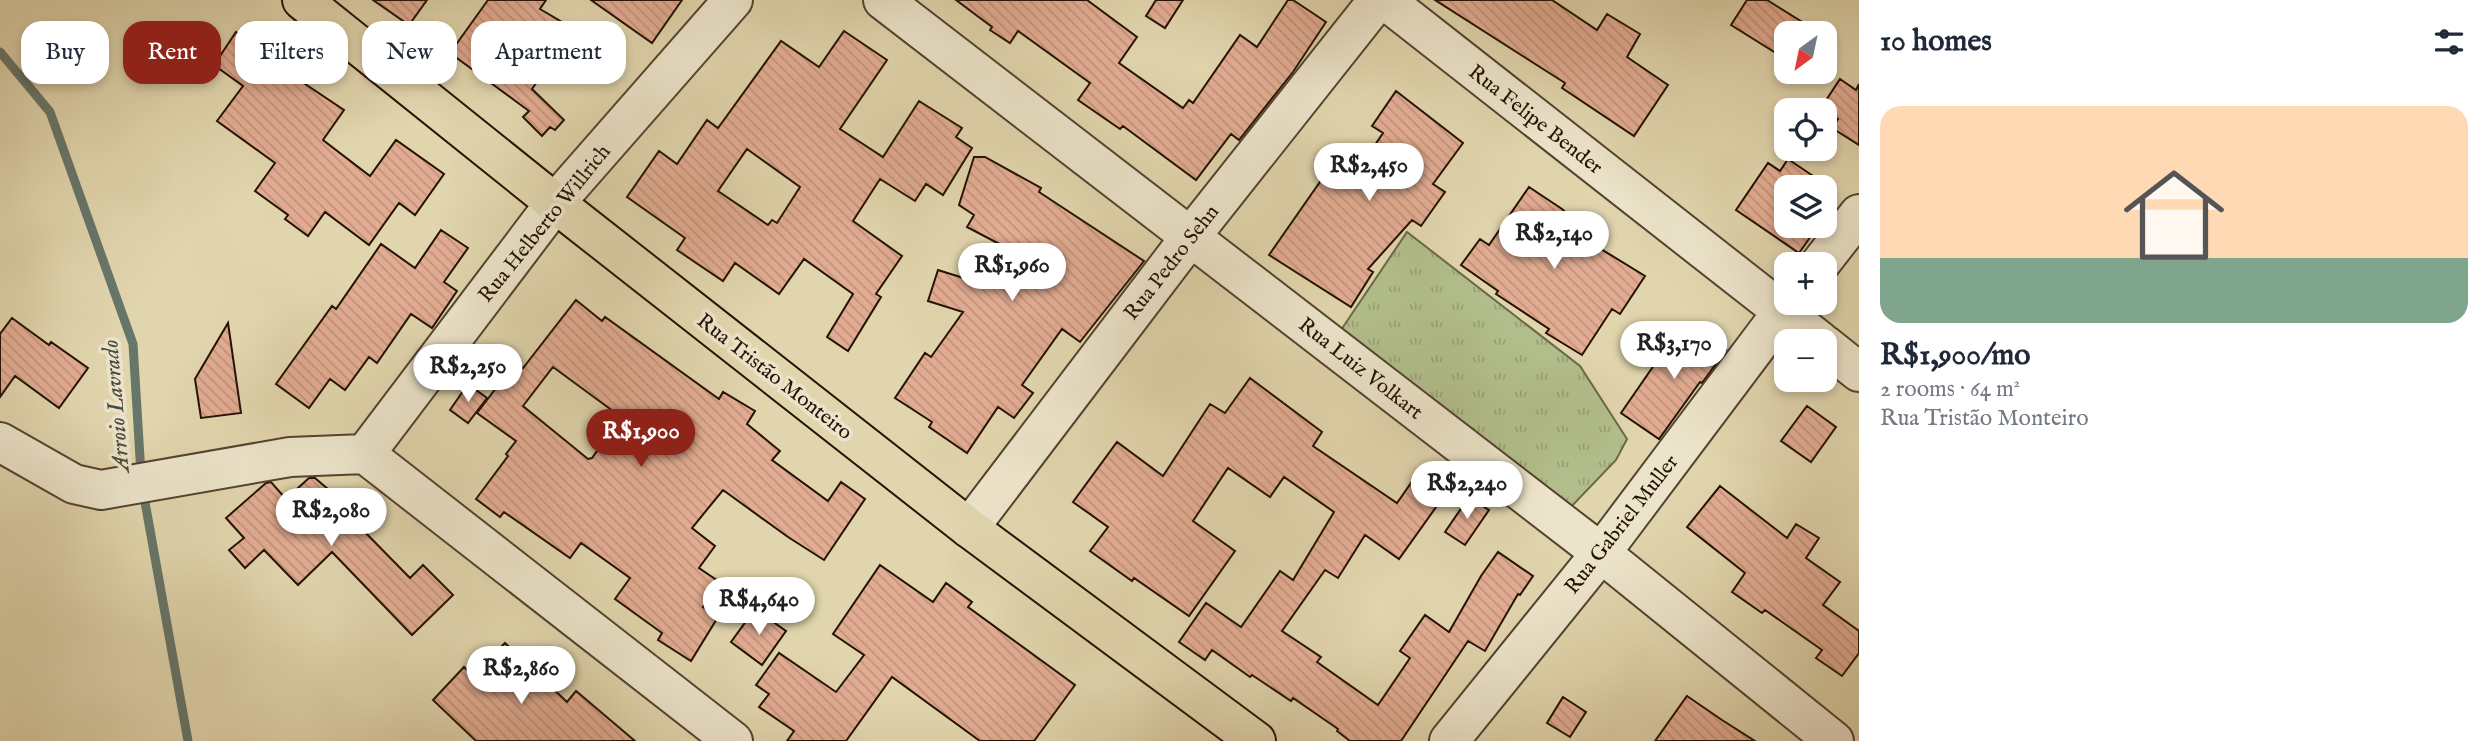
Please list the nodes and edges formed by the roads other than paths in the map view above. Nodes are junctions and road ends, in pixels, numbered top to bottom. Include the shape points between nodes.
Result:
1 (302, 0) edge
2 (733, 0) edge
3 (883, 0) edge
4 (1378, 0) edge
5 (1385, 0) edge
6 (555, 203) junction
7 (1859, 214) edge
8 (1191, 236) junction
9 (1829, 252) edge
10 (1774, 298) edge
11 (1780, 315) edge
12 (1794, 315) edge
13 (1808, 329) edge
14 (1837, 355) edge
15 (1859, 372) edge
16 (0, 442) edge
17 (365, 454) junction
18 (969, 528) junction
19 (1601, 553) junction
20 (725, 739) edge
21 (1256, 741) edge
22 (1449, 741) edge
23 (1835, 741) edge

1 - 6 main road, Rua Tristão Monteiro
2 - 6 street, Rua Helberto Willrich
3 - 8 street, Rua Luiz Volkart
4 - 8 street, Rua Pedro Sehn
5 - 10 street, Rua Felipe Bender
6 - 17 street, Rua Helberto Willrich
6 - 18 main road, Rua Tristão Monteiro
7 - 9 street
8 - 18 street, Rua Pedro Sehn
8 - 19 street, Rua Luiz Volkart
11 - 19 street, Rua Gabriel Muller
12 - 13 street, Rua Felipe Bender
14 - 15 street
16 - 17 street via 74,484 101,490 290,457
17 - 20 street
18 - 21 main road, Rua Tristão Monteiro
19 - 22 street, Rua Gabriel Muller
19 - 23 street, Rua Luiz Volkart

